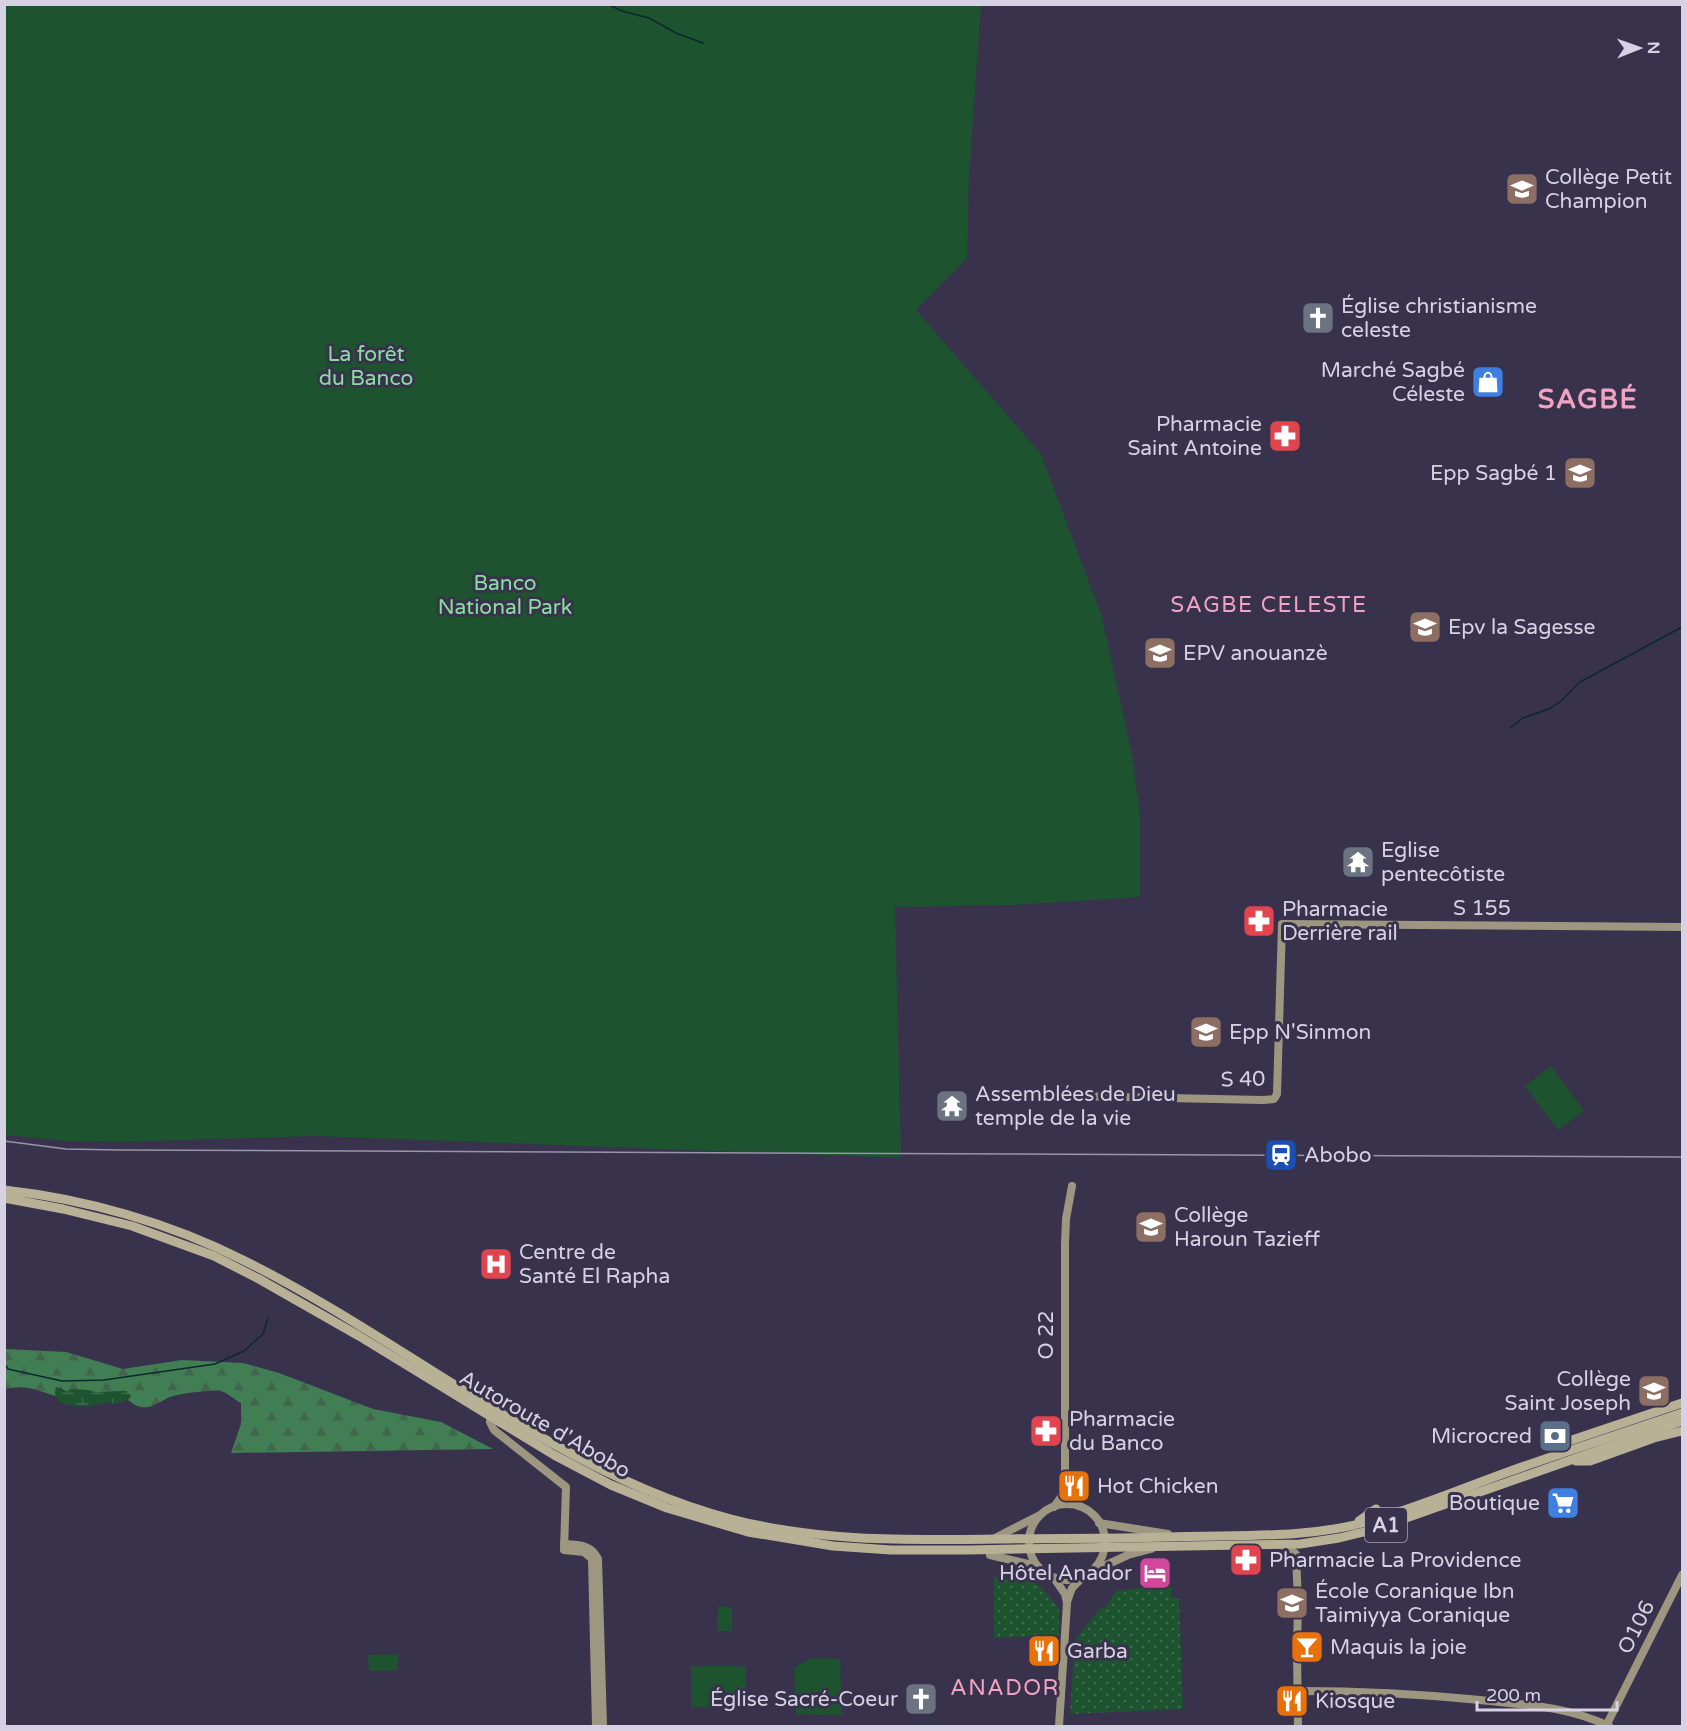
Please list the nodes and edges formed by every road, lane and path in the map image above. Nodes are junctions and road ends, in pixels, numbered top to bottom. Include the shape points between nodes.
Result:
1 (1282, 924) joint
2 (1683, 927) edge
3 (1073, 1096) dead end
4 (1072, 1186) dead end
5 (4, 1190) edge
6 (4, 1198) edge
7 (1683, 1402) edge
8 (1683, 1413) edge
9 (491, 1416) junction
10 (1683, 1420) edge
11 (1683, 1431) edge
12 (1560, 1454) junction
13 (1571, 1461) junction
14 (1065, 1485) junction
15 (1054, 1507) junction
16 (1079, 1507) junction
17 (1376, 1509) dead end
18 (1042, 1514) junction
19 (1099, 1523) junction
20 (1352, 1525) junction
21 (1178, 1536) junction
22 (993, 1539) junction
23 (1030, 1544) junction
24 (1104, 1544) junction
25 (1279, 1545) junction
26 (564, 1547) junction
27 (1159, 1547) junction
28 (967, 1550) junction
29 (990, 1555) joint
30 (1037, 1566) junction
31 (1086, 1575) junction
32 (1683, 1575) edge
33 (1054, 1578) junction
34 (1067, 1604) junction
35 (1298, 1691) junction
36 (596, 1726) edge
37 (603, 1726) edge
38 (1059, 1726) edge
39 (1298, 1726) edge
40 (1607, 1726) edge

1 - 2 street, S 155
1 - 3 street, S 40 via 1274,1099
4 - 14 street, O 22 via 1066,1219 1064,1291
5 - 22 main road, Autoroute d'Abobo via 78,1202 141,1219 241,1258 549,1442 672,1500 727,1518 820,1535 889,1540
6 - 9 main road, Autoroute d'Abobo via 132,1226 214,1256 359,1336
7 - 12 main road via 1569,1441
8 - 12 main road, A1
9 - 26 street via 494,1430 566,1487
9 - 28 main road, Autoroute d'Abobo via 611,1485 722,1525 833,1546
10 - 13 main road, A1
11 - 13 main road via 1590,1461
12 - 20 main road, A1
13 - 25 main road, A1 via 1371,1530
14 - 15 street
14 - 16 street
15 - 16 street
15 - 18 street
16 - 19 street
17 - 20 main road
18 - 22 street
18 - 23 street
19 - 21 street
19 - 24 street
20 - 21 main road, A1 via 1302,1534
21 - 24 main road, A1
22 - 23 main road, Autoroute d'Abobo
23 - 24 main road, Autoroute d'Abobo
23 - 28 main road, Autoroute d'Abobo
23 - 30 street
24 - 27 main road, A1
24 - 31 street via 1099,1563
25 - 27 main road, A1
25 - 35 street via 1296,1554
26 - 36 street via 584,1552 592,1559
26 - 37 street via 584,1545 591,1548 597,1559
27 - 31 street
28 - 29 main road
29 - 30 street
30 - 33 street
31 - 33 street via 1069,1580
31 - 34 street via 1072,1588
32 - 40 street, O106
33 - 34 street
34 - 38 street
35 - 39 street
35 - 40 street via 1421,1694 1525,1704 1568,1711

